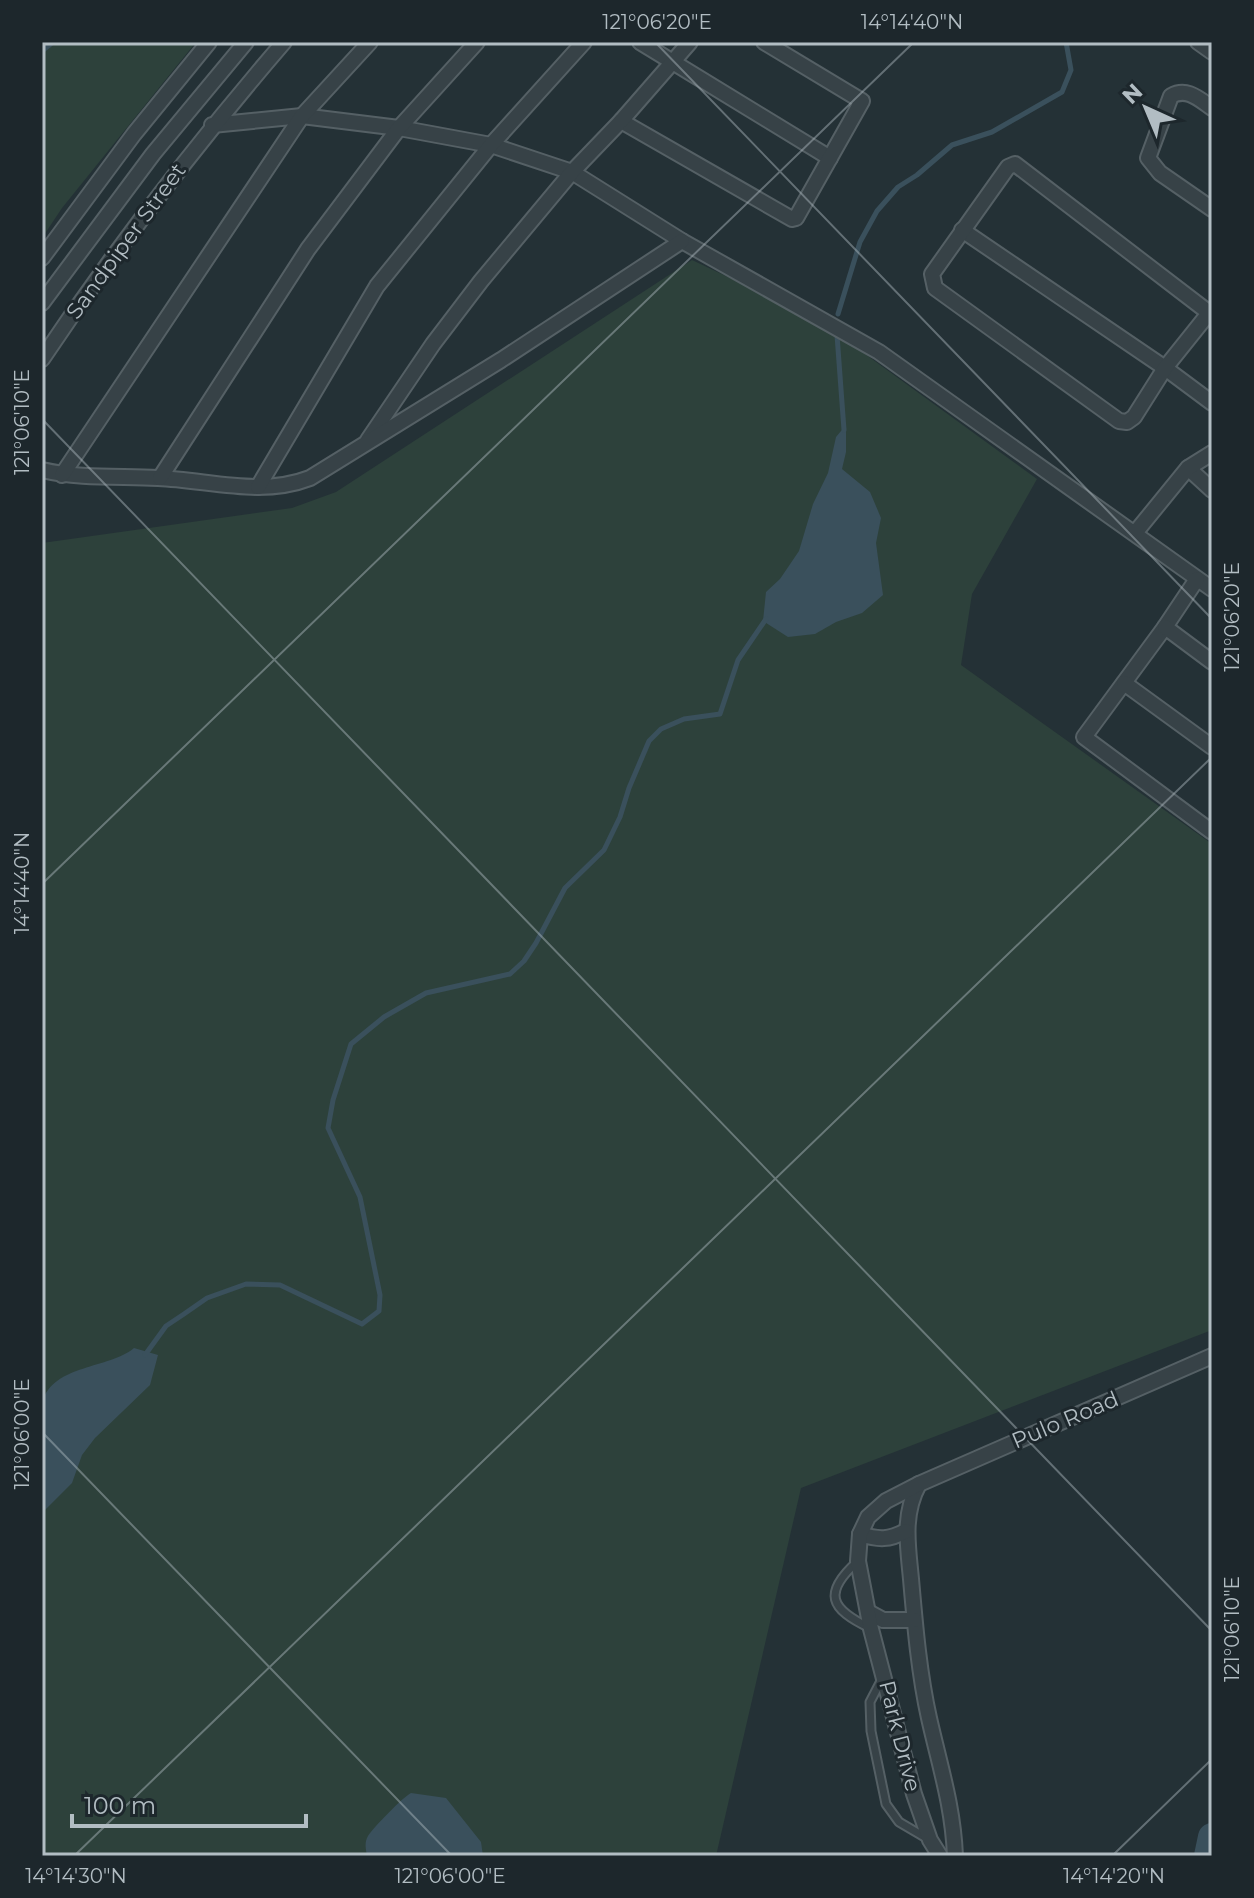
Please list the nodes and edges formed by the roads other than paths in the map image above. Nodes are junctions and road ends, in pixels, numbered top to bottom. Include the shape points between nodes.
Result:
1 (209, 42) edge
2 (246, 42) edge
3 (284, 42) edge
4 (370, 42) edge
5 (477, 42) edge
6 (584, 42) edge
7 (640, 42) edge
8 (690, 42) edge
9 (764, 42) edge
10 (1198, 42) edge
11 (1212, 52) edge
12 (673, 60) junction
13 (177, 81) junction
14 (196, 102) junction
15 (1212, 108) edge
16 (302, 116) junction
17 (621, 121) junction
18 (212, 125) junction
19 (399, 128) junction
20 (491, 145) junction
21 (830, 158) junction
22 (572, 172) junction
23 (1212, 209) edge
24 (962, 230) junction
25 (682, 241) junction
26 (42, 258) edge
27 (42, 303) edge
28 (1210, 314) edge
29 (42, 359) edge
30 (1165, 368) junction
31 (1212, 403) edge
32 (366, 444) junction
33 (1212, 453) edge
34 (1188, 468) junction
35 (42, 470) edge
36 (62, 475) junction
37 (160, 478) junction
38 (258, 487) junction
39 (1212, 490) edge
40 (1135, 533) junction
41 (1197, 579) junction
42 (1212, 589) edge
43 (1165, 627) junction
44 (1212, 662) edge
45 (1124, 683) junction
46 (1212, 747) edge
47 (1212, 832) edge
48 (1212, 1356) edge
49 (919, 1484) junction
50 (906, 1531) junction
51 (860, 1534) junction
52 (858, 1561) junction
53 (870, 1613) junction
54 (914, 1620) junction
55 (871, 1629) junction
56 (884, 1676) junction
57 (930, 1840) junction
58 (940, 1856) edge
59 (955, 1856) edge

1 - 13 street
2 - 14 street
3 - 18 street, Sandpiper Street
4 - 16 street
5 - 19 street
6 - 20 street
7 - 12 street
8 - 12 street
9 - 21 street via 862,101
10 - 11 street
12 - 17 street
12 - 21 street
13 - 14 street
13 - 26 street
14 - 27 street
15 - 23 street via 1192,94 1171,96 1148,158 1160,173
16 - 18 street
16 - 19 street
16 - 36 street
17 - 21 street via 792,219
17 - 22 street
18 - 29 street, Sandpiper Street
19 - 20 street
19 - 37 street via 308,249
20 - 22 street
20 - 38 street via 377,286
22 - 25 street
22 - 32 street via 433,344
24 - 28 street via 1015,164
24 - 30 street
24 - 30 street via 932,274 935,288 1113,419 1127,422 1134,417
25 - 32 street
25 - 40 street via 879,352
28 - 30 street
30 - 31 street
32 - 38 street via 290,486
33 - 34 street
34 - 39 street
34 - 40 street
35 - 36 street
36 - 37 street
37 - 38 street
40 - 41 street
41 - 42 street
41 - 43 street
43 - 44 street
43 - 45 street
45 - 46 street
45 - 47 street via 1085,732 1085,739
48 - 49 street, Pulo Road
49 - 50 street, Park Drive via 909,1501
49 - 51 street via 886,1501 868,1517
50 - 51 street via 890,1540
50 - 54 street, Park Drive
51 - 52 street, Park Drive
52 - 53 street, Park Drive
52 - 55 lane via 840,1576 837,1608
53 - 54 street via 883,1620
53 - 55 street, Park Drive
54 - 59 street, Park Drive via 928,1715 953,1817
55 - 56 street, Park Drive
56 - 57 street, Park Drive
56 - 57 lane via 870,1702 886,1804 899,1822
57 - 58 street, Park Drive

